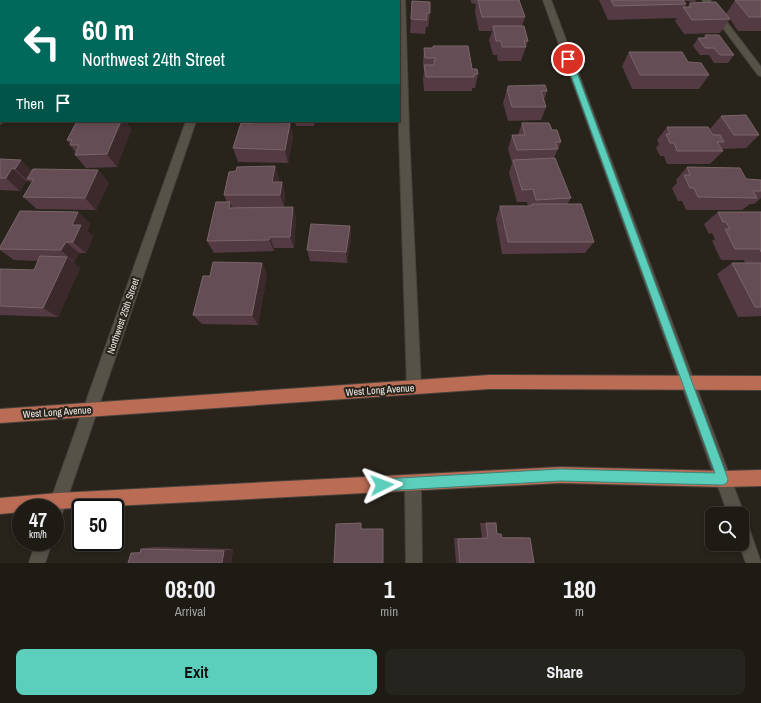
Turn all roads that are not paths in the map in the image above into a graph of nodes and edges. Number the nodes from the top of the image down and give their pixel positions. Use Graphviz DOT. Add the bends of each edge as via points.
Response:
graph roads {
  1 [pos="401,0"];
  2 [pos="547,0"];
  3 [pos="706,0"];
  4 [pos="761,73"];
  5 [pos="190,122"];
  6 [pos="761,383"];
  7 [pos="688,384"];
  8 [pos="414,387"];
  9 [pos="90,410"];
  10 [pos="0,416"];
  11 [pos="761,478"];
  12 [pos="723,479"];
  13 [pos="412,484"];
  14 [pos="59,499"];
  15 [pos="0,506"];
  16 [pos="12,506"];
  17 [pos="64,506"];
  18 [pos="733,507"];
  19 [pos="749,550"];
  20 [pos="41,551"];
  21 [pos="37,563"];
  22 [pos="414,563"];
  23 [pos="754,563"];
  1 -- 8 [label="street"];
  2 -- 7 [label="street"];
  3 -- 4 [label="street"];
  5 -- 9 [label="street, Northwest 25th Street"];
  6 -- 7 [label="main road, West Long Avenue"];
  7 -- 8 [label="main road, West Long Avenue" via="489,382"];
  7 -- 12 [label="street"];
  8 -- 9 [label="main road, West Long Avenue"];
  9 -- 10 [label="main road, West Long Avenue"];
  9 -- 14 [label="street, Northwest 25th Street"];
  11 -- 12 [label="main road"];
  12 -- 13 [label="main road" via="560,475"];
  12 -- 18 [label="street"];
  13 -- 17 [label="main road"];
  13 -- 22 [label="street"];
  15 -- 16 [label="main road"];
  19 -- 23 [label="street"];
  20 -- 21 [label="street"];
}
